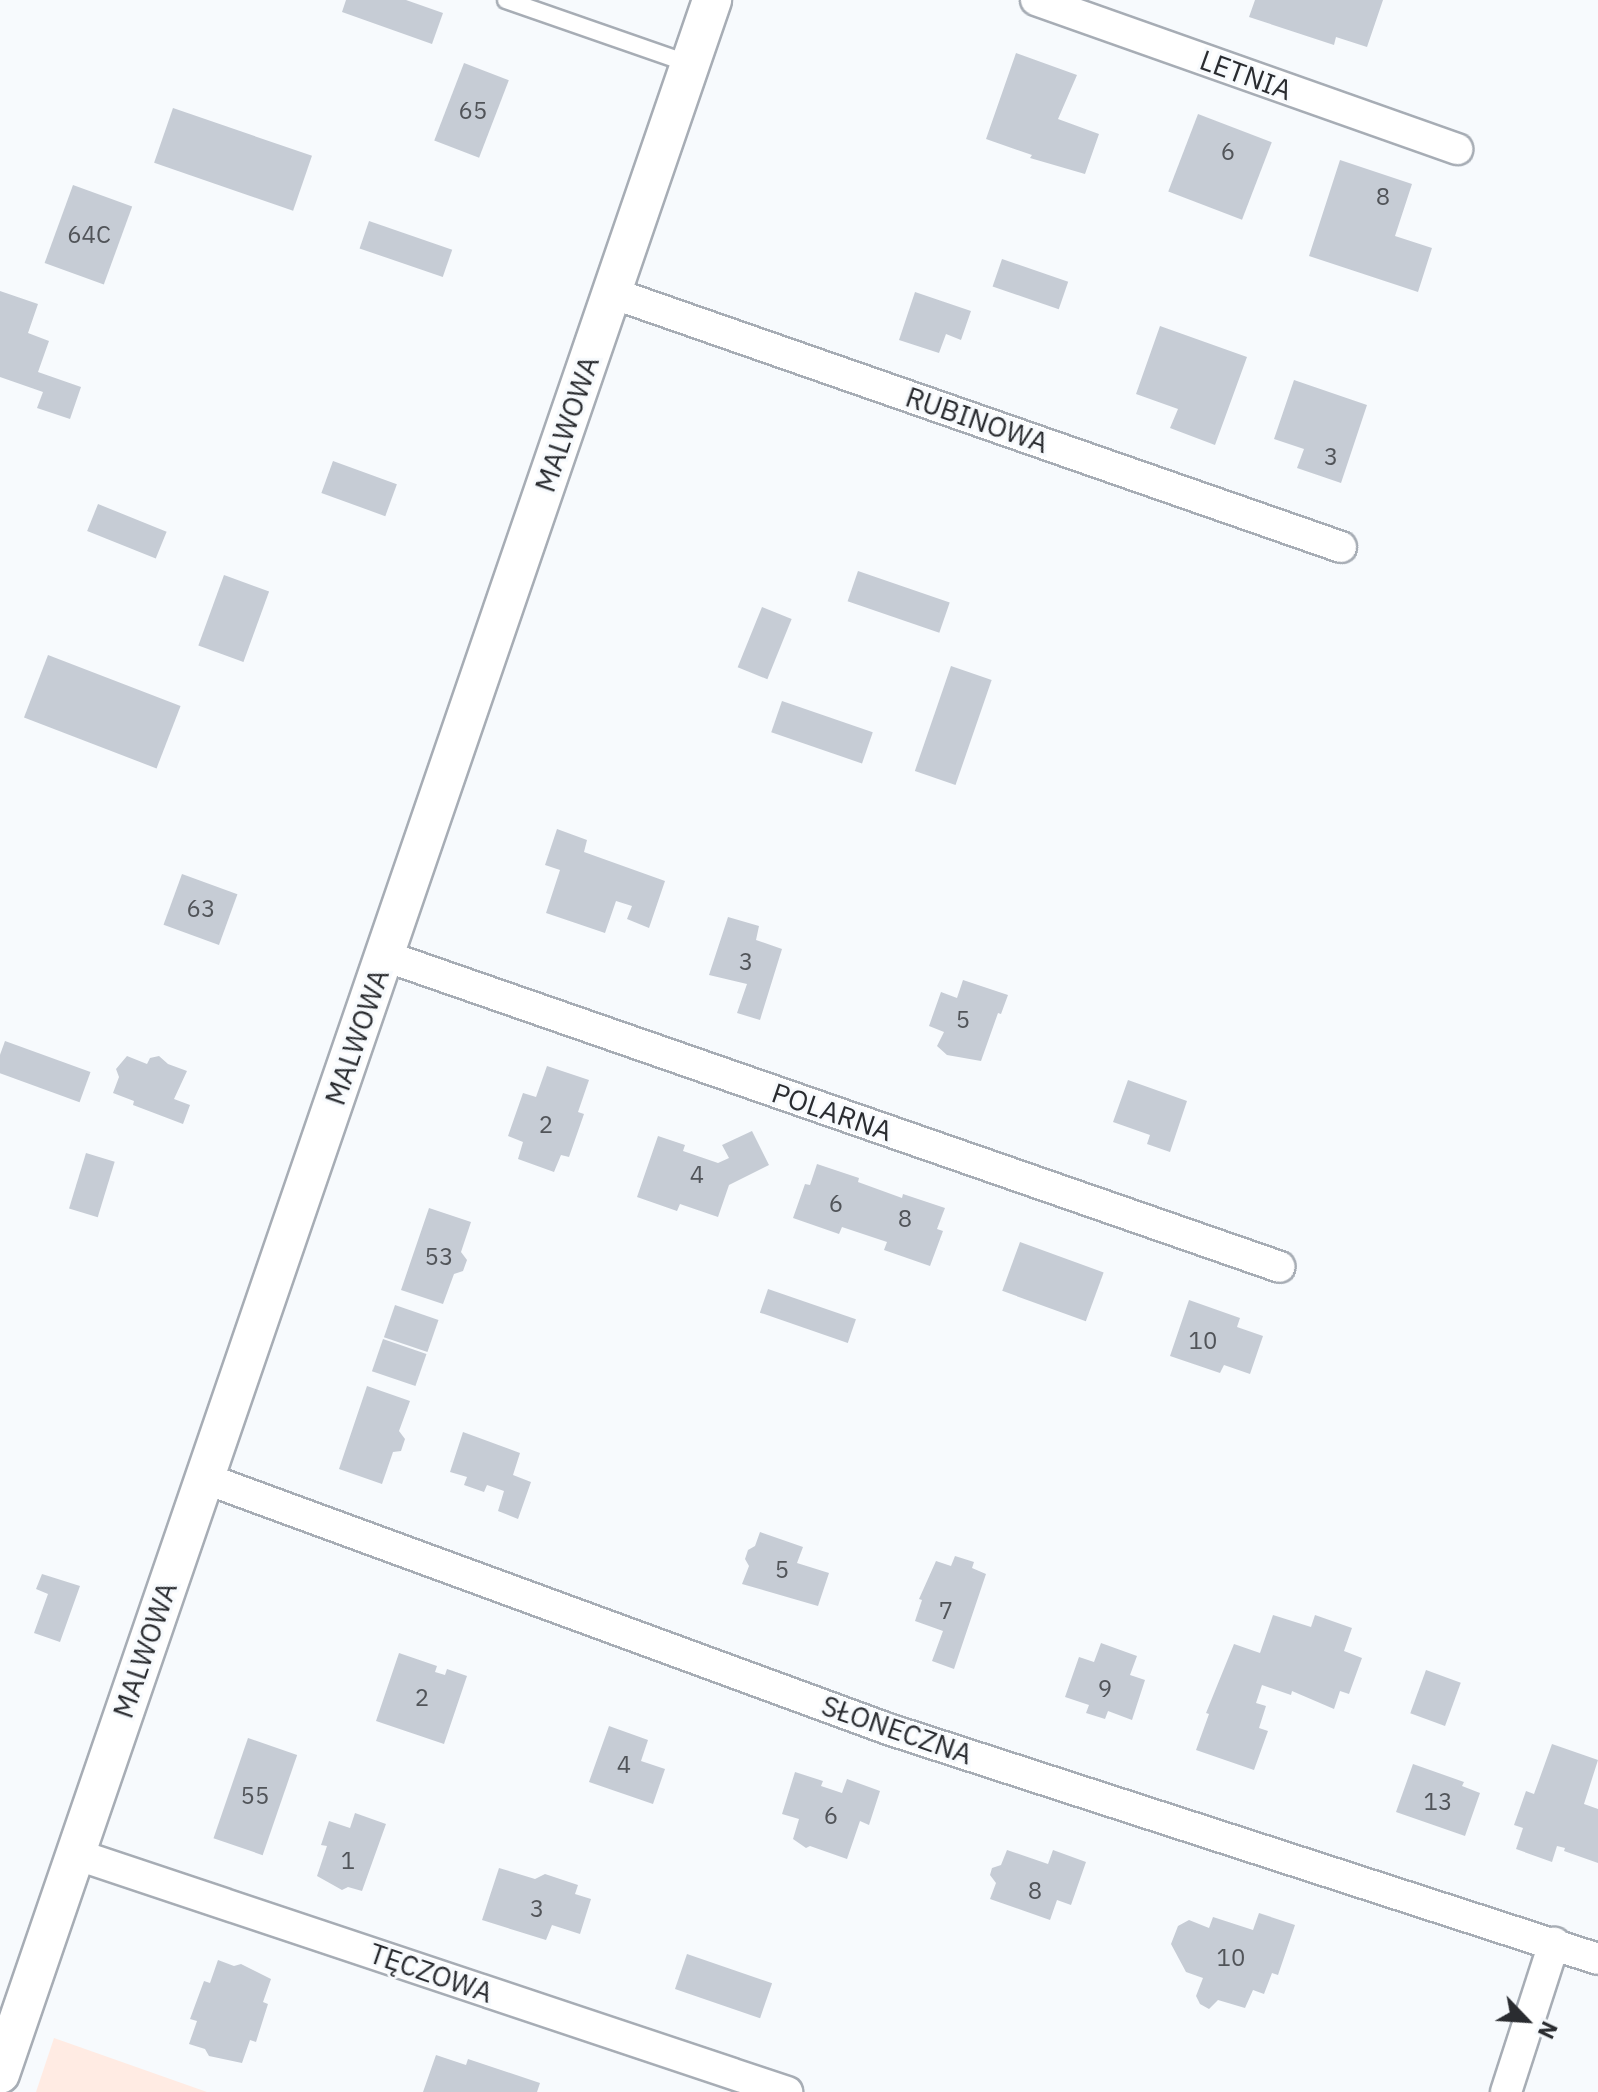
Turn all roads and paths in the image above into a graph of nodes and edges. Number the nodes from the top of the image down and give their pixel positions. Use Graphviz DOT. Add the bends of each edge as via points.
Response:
graph roads {
  1 [pos="506,0"];
  2 [pos="712,0"];
  3 [pos="1036,0"];
  4 [pos="690,64"];
  5 [pos="1457,149"];
  6 [pos="612,293"];
  7 [pos="1341,547"];
  8 [pos="385,956"];
  9 [pos="1280,1267"];
  10 [pos="204,1478"];
  11 [pos="75,1854"];
  12 [pos="1554,1943"];
  13 [pos="1598,1959"];
  14 [pos="8,2026"];
  15 [pos="0,2074"];
  16 [pos="787,2092"];
  17 [pos="1506,2092"];
  1 -- 4 [label="lane"];
  2 -- 4 [label="street, MALWOWA"];
  3 -- 5 [label="street, LETNIA"];
  4 -- 6 [label="street, MALWOWA"];
  6 -- 7 [label="street, RUBINOWA"];
  6 -- 8 [label="street, MALWOWA"];
  8 -- 9 [label="street, POLARNA"];
  8 -- 10 [label="street, MALWOWA"];
  10 -- 11 [label="street, MALWOWA"];
  10 -- 12 [label="street, SŁONECZNA" via="888,1729"];
  11 -- 14 [label="street, MALWOWA"];
  11 -- 16 [label="street, TĘCZOWA"];
  12 -- 13 [label="street, SŁONECZNA"];
  12 -- 17 [label="street"];
  14 -- 15 [label="street, MALWOWA"];
}
